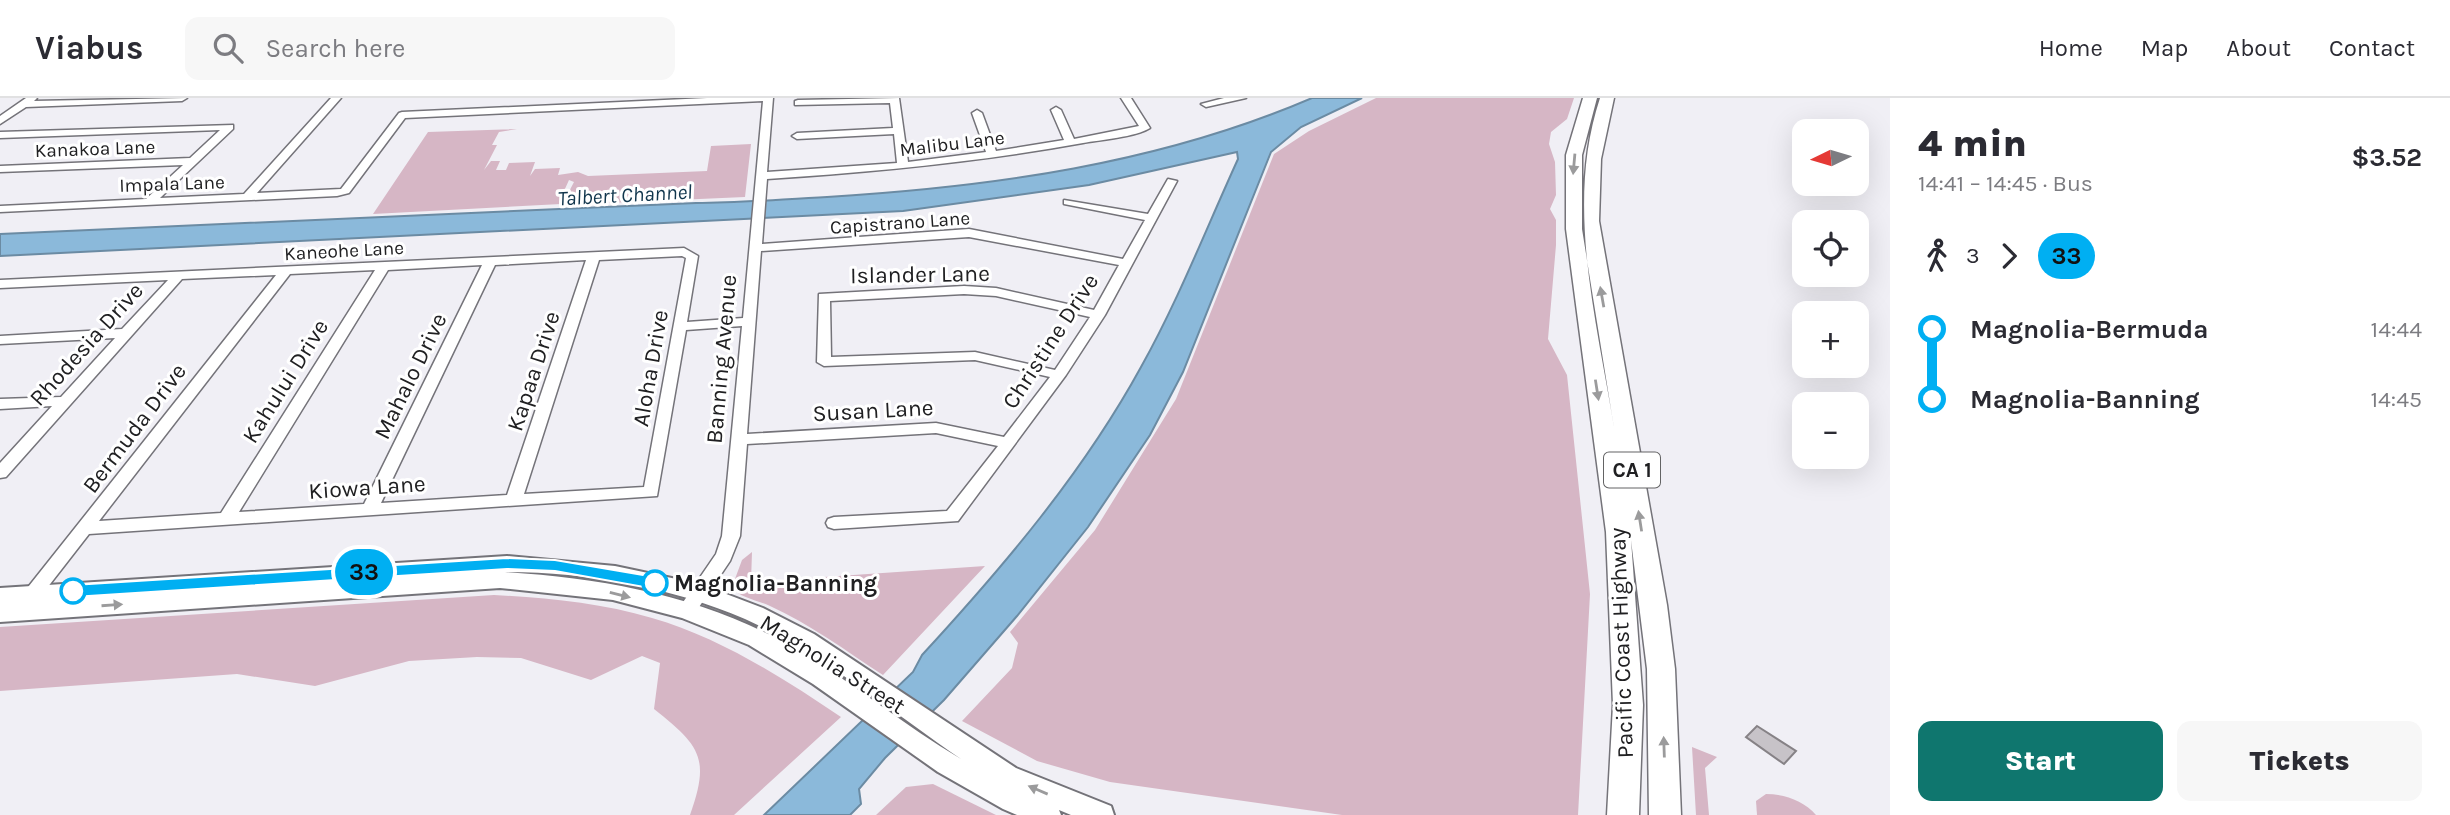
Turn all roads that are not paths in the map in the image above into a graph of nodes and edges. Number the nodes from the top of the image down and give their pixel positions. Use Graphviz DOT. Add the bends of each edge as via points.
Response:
graph roads {
  1 [pos="182,98"];
  2 [pos="336,98"];
  3 [pos="533,98"];
  4 [pos="768,98"];
  5 [pos="1126,98"];
  6 [pos="1241,98"];
  7 [pos="1590,98"];
  8 [pos="1607,98"];
  9 [pos="108,99"];
  10 [pos="751,99"];
  11 [pos="895,99"];
  12 [pos="680,100"];
  13 [pos="29,101"];
  14 [pos="607,101"];
  15 [pos="1203,101"];
  16 [pos="798,103"];
  17 [pos="1056,110"];
  18 [pos="527,111"];
  19 [pos="977,113"];
  20 [pos="1218,114"];
  21 [pos="0,121"];
  22 [pos="900,131"];
  23 [pos="0,135"];
  24 [pos="797,136"];
  25 [pos="1071,144"];
  26 [pos="993,156"];
  27 [pos="191,161"];
  28 [pos="903,167"];
  29 [pos="0,169"];
  30 [pos="762,176"];
  31 [pos="1172,181"];
  32 [pos="247,198"];
  33 [pos="149,202"];
  34 [pos="1068,202"];
  35 [pos="0,209"];
  36 [pos="1151,218"];
  37 [pos="756,248"];
  38 [pos="689,253"];
  39 [pos="594,256"];
  40 [pos="490,262"];
  41 [pos="1127,263"];
  42 [pos="383,267"];
  43 [pos="285,272"];
  44 [pos="178,276"];
  45 [pos="0,285"];
  46 [pos="1098,315"];
  47 [pos="749,322"];
  48 [pos="680,327"];
  49 [pos="127,333"];
  50 [pos="0,340"];
  51 [pos="1059,376"];
  52 [pos="65,401"];
  53 [pos="0,404"];
  54 [pos="738,440"];
  55 [pos="1009,443"];
  56 [pos="0,473"];
  57 [pos="651,492"];
  58 [pos="514,500"];
  59 [pos="370,510"];
  60 [pos="226,519"];
  61 [pos="834,523"];
  62 [pos="86,528"];
  63 [pos="0,596"];
  64 [pos="693,602"];
  65 [pos="18,606"];
  66 [pos="938,744"];
  67 [pos="1048,815"];
  68 [pos="1101,815"];
  69 [pos="1623,815"];
  70 [pos="1665,815"];
  1 -- 9 [label="street"];
  2 -- 32 [label="street"];
  3 -- 18 [label="street"];
  4 -- 10 [label="street"];
  4 -- 30 [label="street, Banning Avenue"];
  5 -- 25 [label="street, Malibu Lane" via="1145,128"];
  6 -- 15 [label="street"];
  7 -- 69 [label="highway, Pacific Coast Highway / CA 1, one-way" via="1574,155 1574,229 1618,532 1628,705"];
  70 -- 8 [label="highway, Pacific Coast Highway / CA 1, one-way" via="1661,669 1654,605 1592,233 1592,166"];
  9 -- 13 [label="street"];
  10 -- 12 [label="street"];
  11 -- 16 [label="street"];
  11 -- 22 [label="street"];
  12 -- 14 [label="street"];
  13 -- 21 [label="street"];
  14 -- 18 [label="street"];
  15 -- 20 [label="street"];
  17 -- 25 [label="street"];
  18 -- 32 [label="street, Impala Lane" via="402,116 345,191"];
  19 -- 26 [label="street"];
  22 -- 24 [label="street"];
  22 -- 28 [label="street"];
  23 -- 27 [label="street" via="229,127"];
  25 -- 26 [label="street, Malibu Lane"];
  26 -- 28 [label="street, Malibu Lane"];
  27 -- 29 [label="street, Kanakoa Lane"];
  27 -- 33 [label="street"];
  28 -- 30 [label="street, Malibu Lane"];
  30 -- 37 [label="street, Banning Avenue"];
  31 -- 36 [label="street, Christine Drive"];
  32 -- 33 [label="street, Impala Lane"];
  33 -- 35 [label="street, Impala Lane"];
  34 -- 36 [label="street"];
  36 -- 41 [label="street, Christine Drive"];
  37 -- 41 [label="street, Capistrano Lane" via="969,233"];
  37 -- 47 [label="street, Banning Avenue"];
  38 -- 39 [label="street, Kaneohe Lane"];
  38 -- 48 [label="street, Aloha Drive"];
  39 -- 40 [label="street, Kaneohe Lane"];
  39 -- 58 [label="street, Kapaa Drive"];
  40 -- 42 [label="street, Kaneohe Lane"];
  40 -- 59 [label="street, Mahalo Drive"];
  41 -- 46 [label="street, Christine Drive"];
  42 -- 43 [label="street, Kaneohe Lane"];
  42 -- 60 [label="street, Kahului Drive"];
  43 -- 44 [label="street, Kaneohe Lane"];
  43 -- 62 [label="street, Bermuda Drive"];
  44 -- 45 [label="street, Kaneohe Lane"];
  44 -- 49 [label="street, Rhodesia Drive"];
  46 -- 51 [label="street, Christine Drive"];
  46 -- 51 [label="street, Islander Lane" via="996,292 824,297 824,362 975,356"];
  47 -- 48 [label="street"];
  47 -- 54 [label="street, Banning Avenue"];
  48 -- 57 [label="street, Aloha Drive"];
  49 -- 50 [label="street"];
  49 -- 52 [label="street, Rhodesia Drive"];
  51 -- 55 [label="street, Christine Drive"];
  52 -- 53 [label="street"];
  52 -- 56 [label="street, Rhodesia Drive"];
  54 -- 55 [label="street, Susan Lane" via="936,428"];
  54 -- 64 [label="street, Banning Avenue" via="731,536 724,556"];
  55 -- 61 [label="street, Christine Drive" via="952,517"];
  57 -- 58 [label="street, Kiowa Lane"];
  58 -- 59 [label="street, Kiowa Lane"];
  59 -- 60 [label="street, Kiowa Lane"];
  60 -- 62 [label="street, Kiowa Lane"];
  62 -- 65 [label="street, Bermuda Drive"];
  63 -- 65 [label="main road, Magnolia Street"];
  64 -- 65 [label="main road, Magnolia Street" via="553,582 500,580"];
  64 -- 66 [label="main road, Magnolia Street" via="861,693"];
  66 -- 67 [label="main road, Magnolia Street" via="996,793"];
  68 -- 66 [label="main road, Magnolia Street, one-way"];
}
